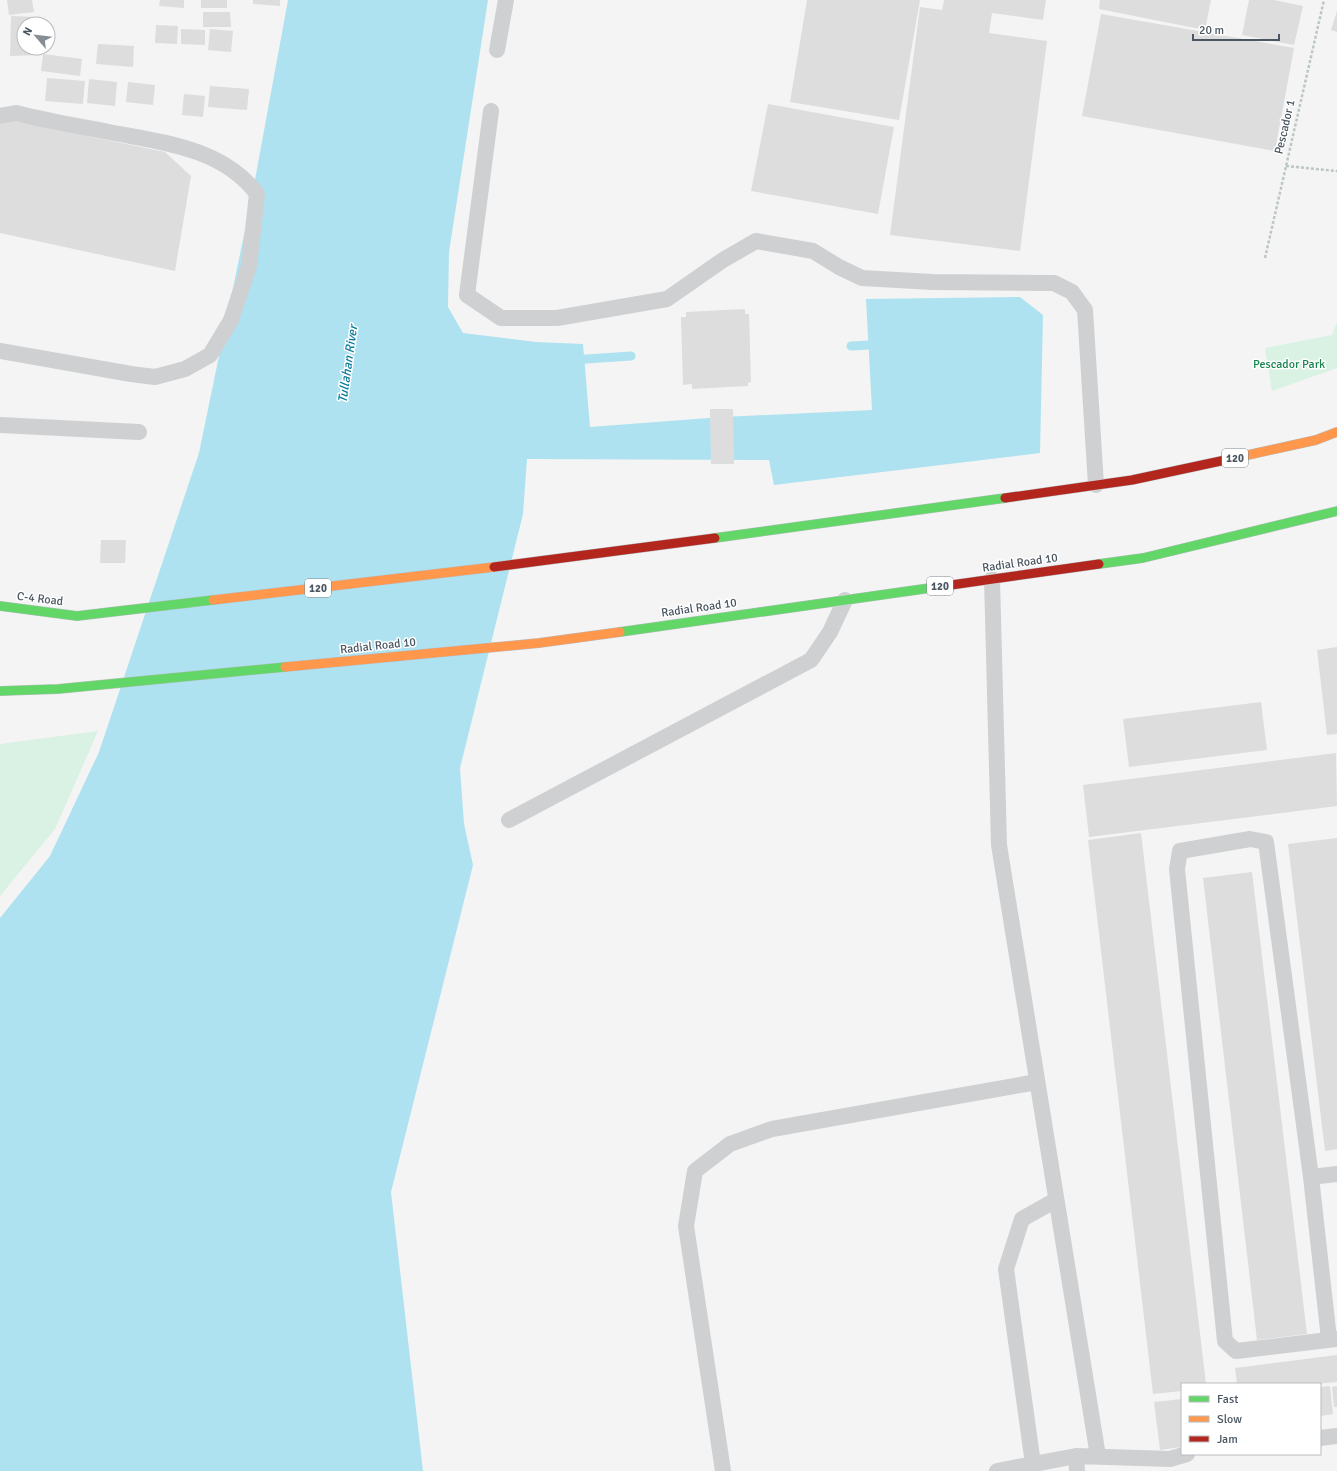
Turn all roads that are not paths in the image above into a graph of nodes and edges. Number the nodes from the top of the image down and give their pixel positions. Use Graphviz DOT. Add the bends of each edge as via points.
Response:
graph roads {
  1 [pos="506,0"];
  2 [pos="497,50"];
  3 [pos="491,111"];
  4 [pos="0,116"];
  5 [pos="0,351"];
  6 [pos="0,425"];
  7 [pos="139,432"];
  8 [pos="1337,432"];
  9 [pos="1096,485"];
  10 [pos="1337,511"];
  11 [pos="992,579"];
  12 [pos="845,600"];
  13 [pos="0,606"];
  14 [pos="0,691"];
  15 [pos="509,820"];
  16 [pos="1037,1082"];
  17 [pos="1337,1174"];
  18 [pos="1311,1178"];
  19 [pos="1056,1200"];
  20 [pos="1333,1339"];
  21 [pos="1337,1436"];
  22 [pos="1321,1438"];
  23 [pos="1184,1455"];
  24 [pos="1098,1456"];
  25 [pos="1077,1463"];
  26 [pos="1033,1464"];
  27 [pos="1126,1464"];
  28 [pos="722,1471"];
  29 [pos="997,1471"];
  1 -- 2 [label="lane"];
  3 -- 9 [label="lane" via="467,295 501,318 557,318 667,298 756,241 813,251 862,278 932,282 1054,283 1072,292 1085,310"];
  4 -- 5 [label="lane" via="16,113 175,144 206,155 229,169 247,180 257,194 249,266 231,320 210,355 185,369 155,377"];
  6 -- 7 [label="lane"];
  8 -- 9 [label="highway, 120" via="1316,440 1132,480"];
  9 -- 13 [label="highway, C-4 Road / 120" via="559,560 77,616"];
  10 -- 11 [label="highway, Radial Road 10 / 120" via="1143,558"];
  11 -- 12 [label="highway, Radial Road 10 / 120"];
  11 -- 16 [label="lane" via="999,845"];
  12 -- 14 [label="highway, Radial Road 10 / 120" via="539,643 58,689"];
  12 -- 15 [label="lane" via="830,632 811,660"];
  16 -- 19 [label="lane"];
  16 -- 28 [label="lane" via="772,1129 730,1144 695,1170 686,1226"];
  17 -- 18 [label="lane"];
  18 -- 20 [label="lane"];
  18 -- 20 [label="lane" via="1266,842 1250,839 1180,851 1177,869 1225,1341 1236,1351"];
  19 -- 24 [label="lane"];
  19 -- 26 [label="lane" via="1022,1219 1006,1269"];
  21 -- 22 [label="lane"];
  23 -- 27 [label="lane"];
  24 -- 25 [label="lane"];
  24 -- 27 [label="lane"];
  25 -- 26 [label="lane"];
  26 -- 29 [label="lane"];
}
